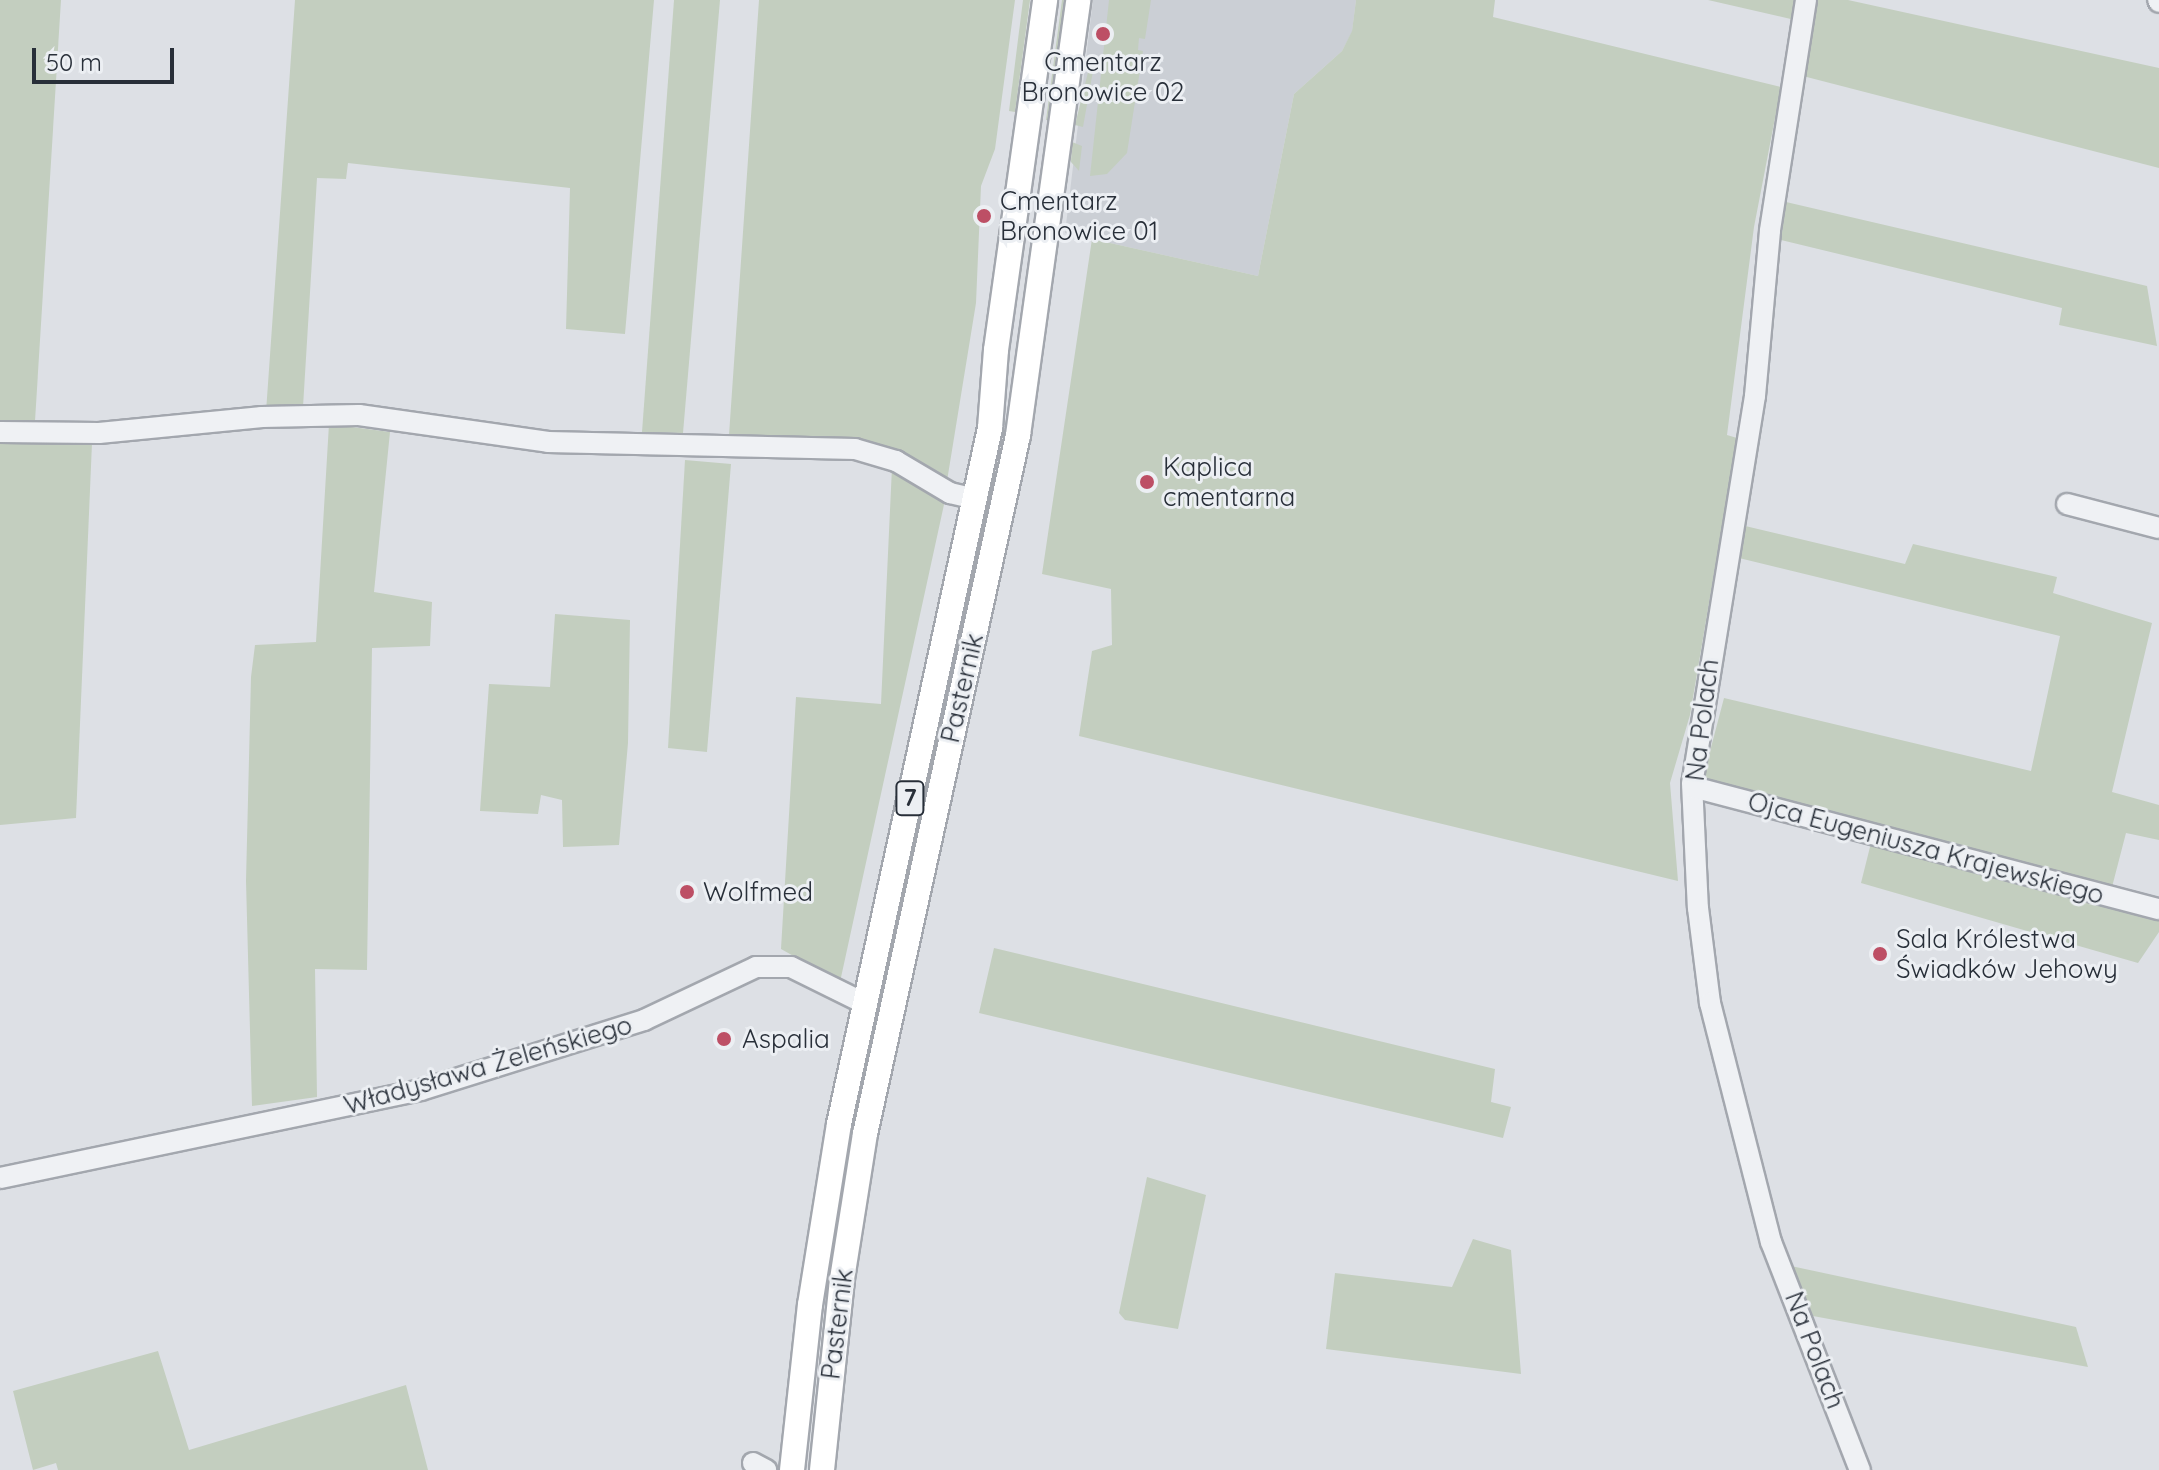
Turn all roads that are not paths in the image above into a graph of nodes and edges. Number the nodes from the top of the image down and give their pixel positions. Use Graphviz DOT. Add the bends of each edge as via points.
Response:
graph roads {
  1 [pos="1045,0"];
  2 [pos="1078,0"];
  3 [pos="1806,0"];
  4 [pos="0,432"];
  5 [pos="972,498"];
  6 [pos="2067,504"];
  7 [pos="2159,528"];
  8 [pos="1693,787"];
  9 [pos="2159,909"];
  10 [pos="866,1004"];
  11 [pos="0,1178"];
  12 [pos="792,1470"];
  13 [pos="822,1470"];
  14 [pos="1860,1470"];
  1 -- 5 [label="main road, Pasternik / 7" via="990,428"];
  2 -- 13 [label="main road, Pasternik / 7" via="1018,435 865,1134 842,1279"];
  3 -- 8 [label="street, Na Polach" via="1770,231 1755,396 1716,613"];
  4 -- 5 [label="street" via="99,433 262,417 359,415 562,443 855,449 896,461 950,493"];
  5 -- 10 [label="main road, Pasternik / 7"];
  6 -- 7 [label="street"];
  8 -- 9 [label="street, Ojca Eugeniusza Krajewskiego"];
  8 -- 14 [label="street, Na Polach" via="1698,908 1710,1003 1771,1242"];
  10 -- 11 [label="street, Władysława Żeleńskiego" via="791,967 756,967 644,1020 421,1090"];
  10 -- 12 [label="main road, Pasternik / 7" via="814,1275"];
}
